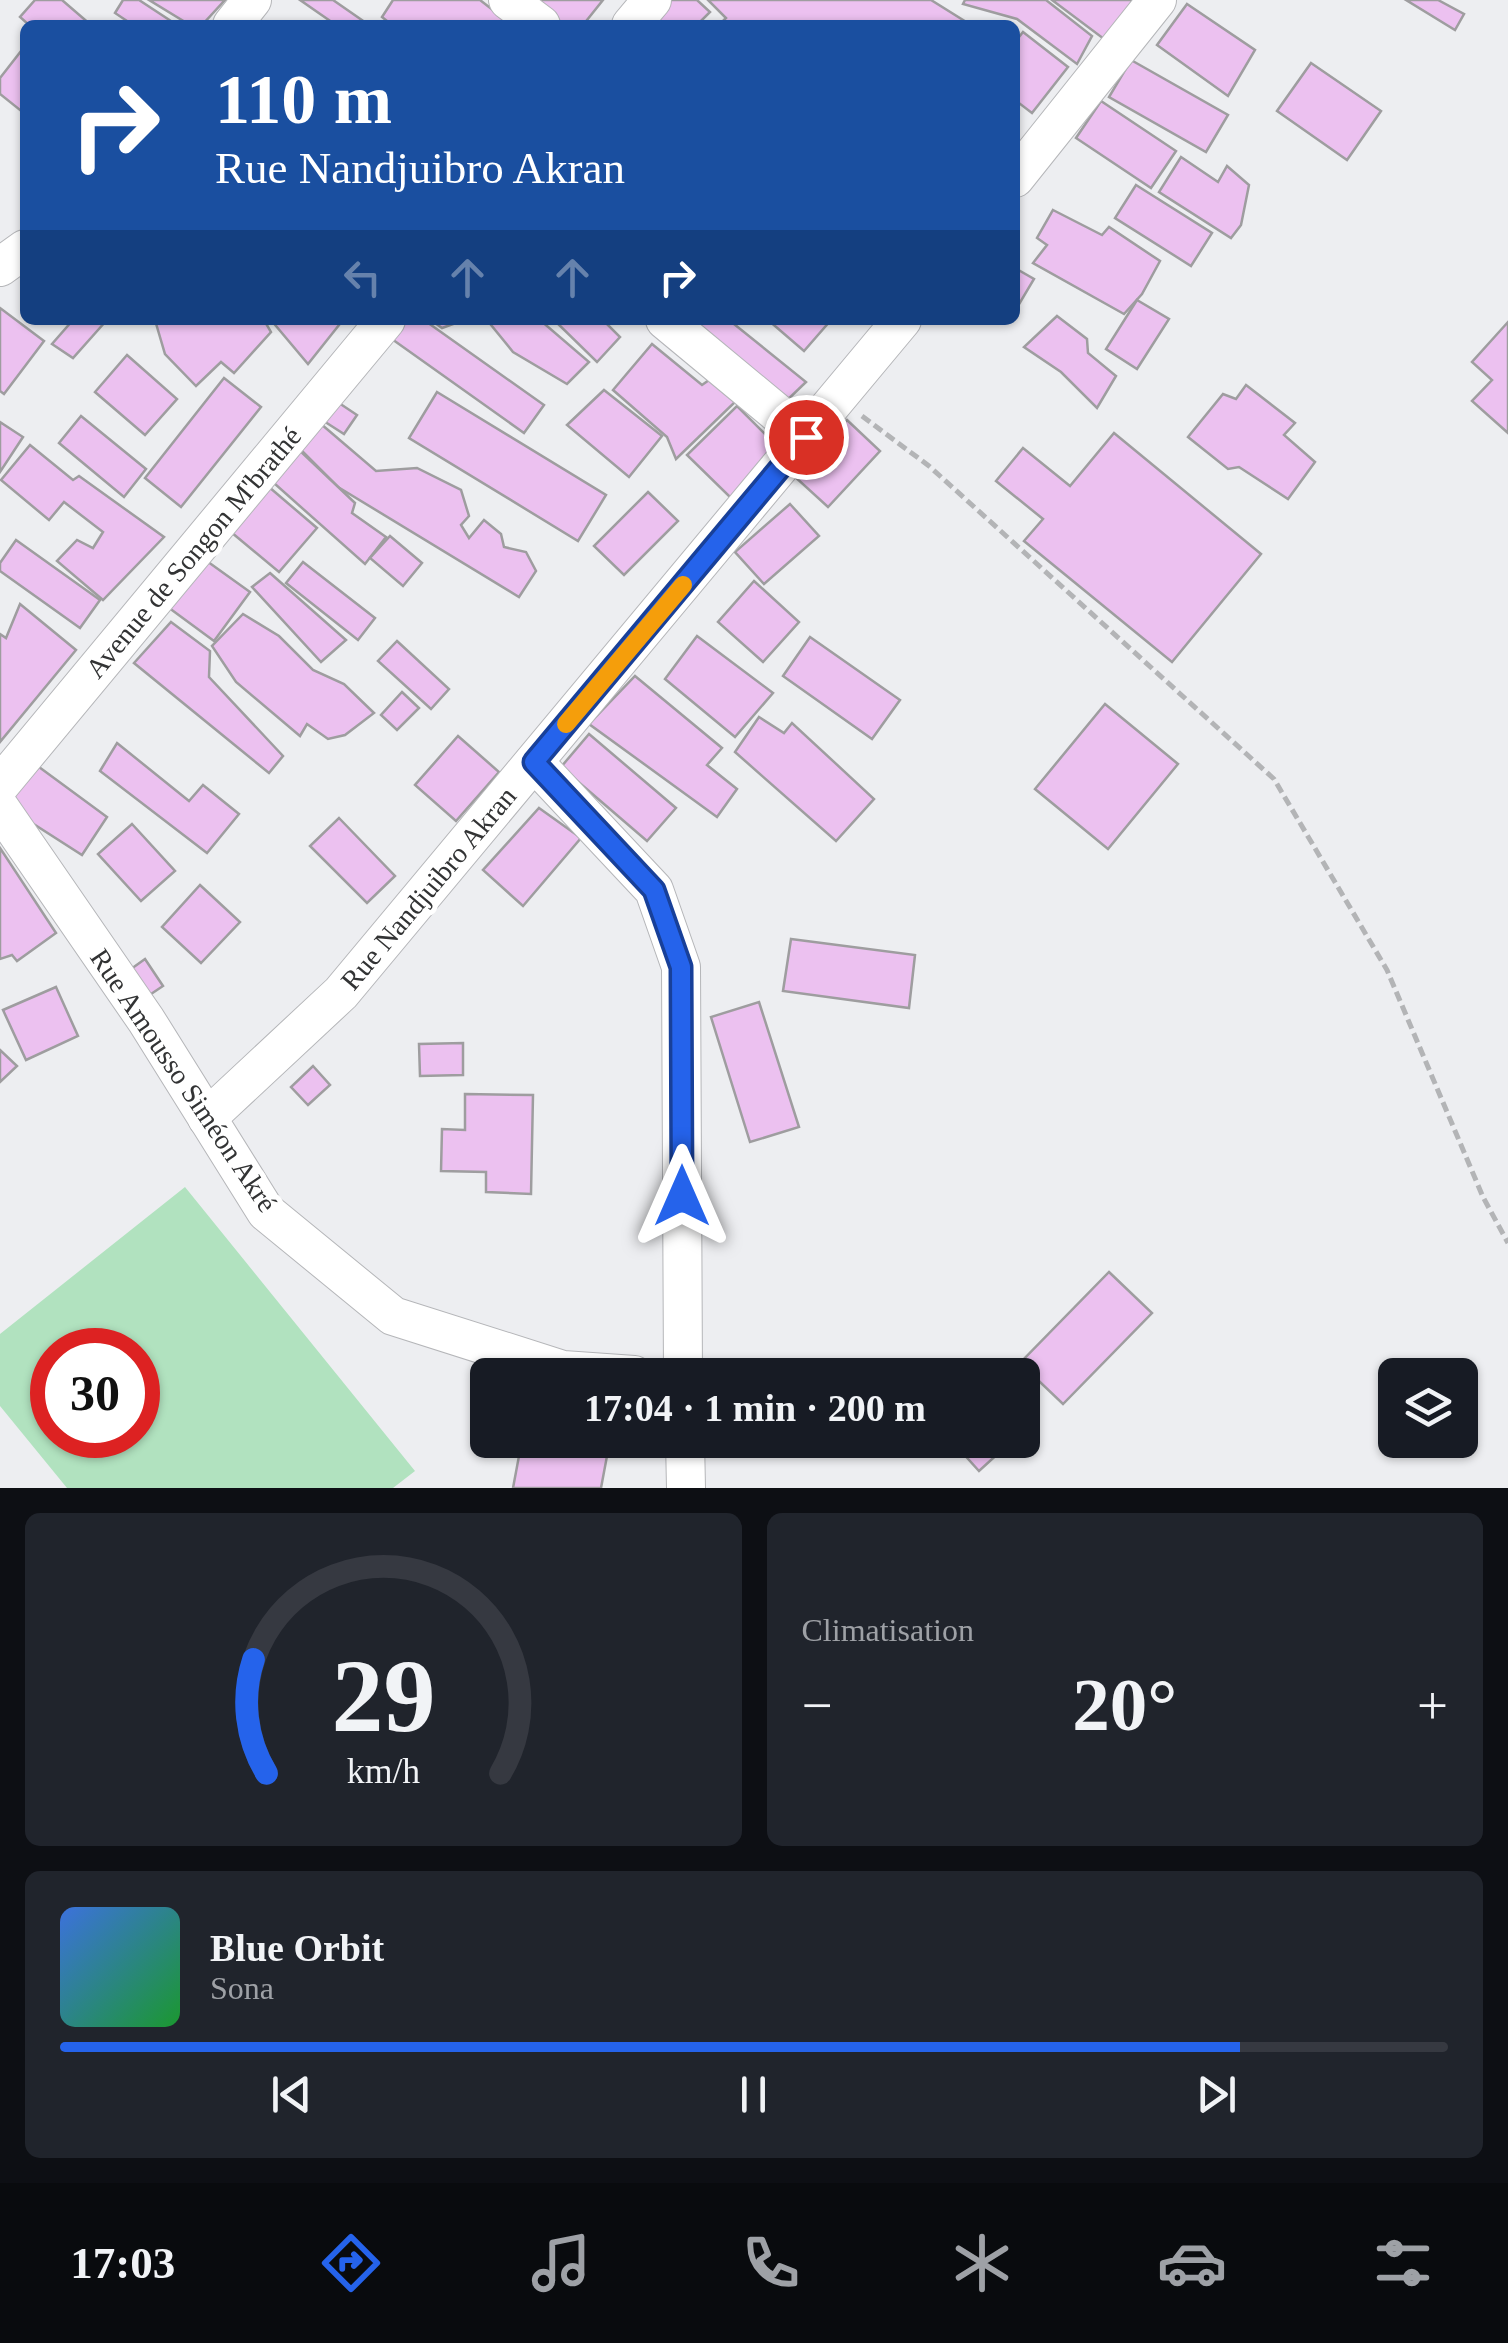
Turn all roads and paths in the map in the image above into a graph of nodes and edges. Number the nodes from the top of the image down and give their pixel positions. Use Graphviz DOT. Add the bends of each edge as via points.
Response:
graph roads {
  1 [pos="252,0"];
  2 [pos="508,0"];
  3 [pos="652,0"];
  4 [pos="1157,0"];
  5 [pos="236,20"];
  6 [pos="534,20"];
  7 [pos="635,20"];
  8 [pos="1020,172"];
  9 [pos="382,325"];
  10 [pos="672,325"];
  11 [pos="898,325"];
  12 [pos="840,397"];
  13 [pos="806,437"];
  14 [pos="534,762"];
  15 [pos="0,785"];
  16 [pos="0,808"];
  17 [pos="207,1118"];
  18 [pos="1508,1243"];
  19 [pos="525,1358"];
  20 [pos="683,1358"];
  21 [pos="685,1458"];
  22 [pos="686,1488"];
  1 -- 5 [label="street"];
  2 -- 6 [label="street"];
  3 -- 7 [label="street"];
  4 -- 8 [label="street"];
  9 -- 15 [label="street, Avenue de Songon M'brathé"];
  10 -- 13 [label="street"];
  11 -- 12 [label="street, Rue Nandjuibro Akran"];
  12 -- 13 [label="street, Rue Nandjuibro Akran"];
  12 -- 18 [label="path" via="929,466 1274,780 1388,970"];
  13 -- 14 [label="street, Rue Nandjuibro Akran"];
  14 -- 17 [label="street, Rue Nandjuibro Akran" via="340,993"];
  14 -- 20 [label="street" via="654,890 681,967"];
  16 -- 17 [label="street, Rue Amousso Siméon Akré"];
  17 -- 19 [label="street, Rue Amousso Siméon Akré" via="266,1212 394,1316"];
  21 -- 22 [label="street"];
}
